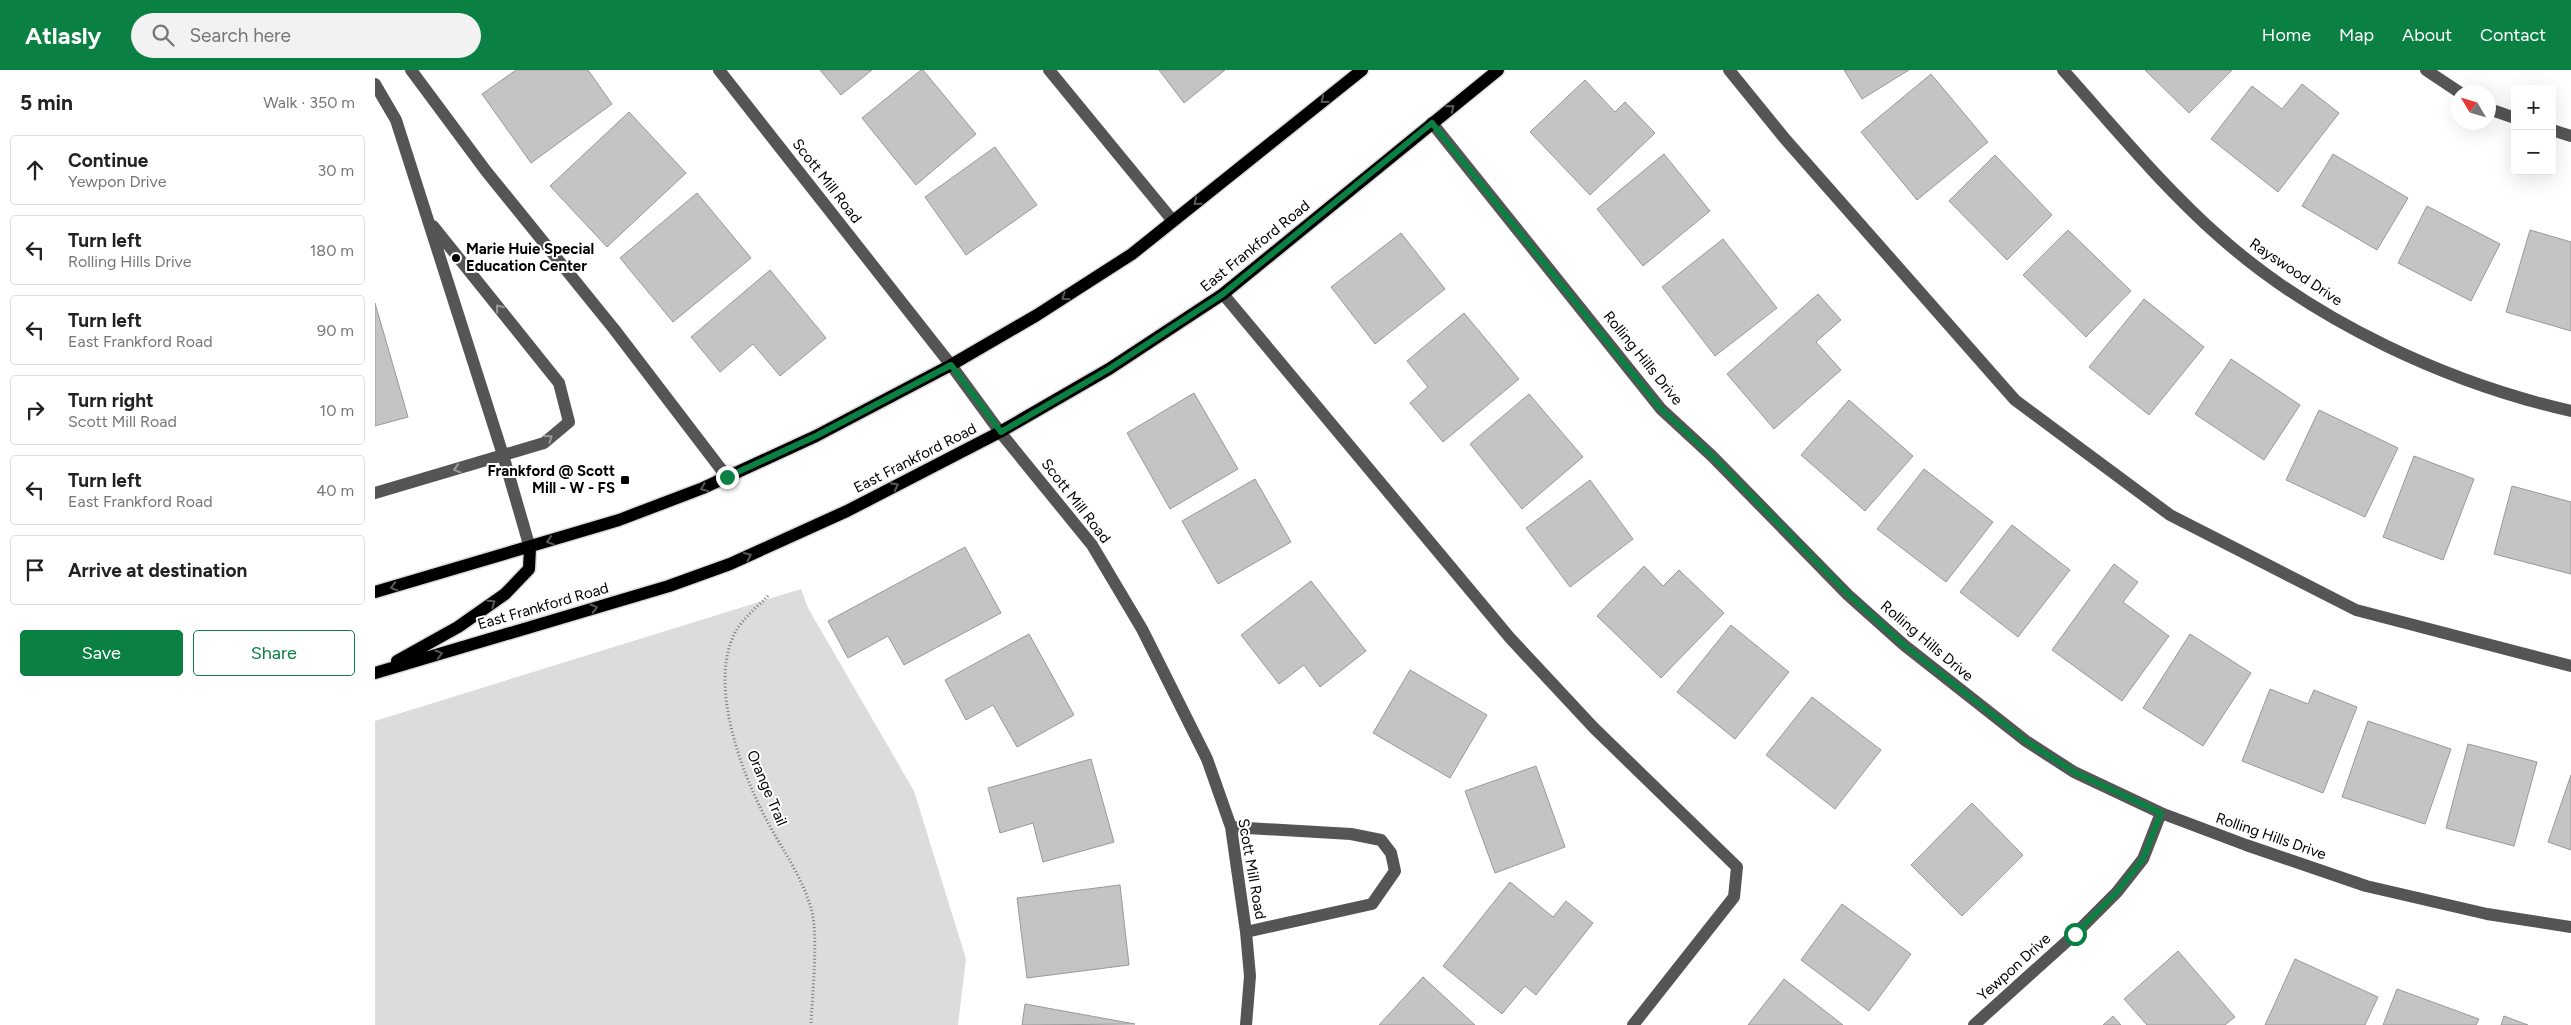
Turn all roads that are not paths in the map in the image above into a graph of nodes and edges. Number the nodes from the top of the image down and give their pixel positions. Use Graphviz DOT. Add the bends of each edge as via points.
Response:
graph roads {
  1 [pos="411,70"];
  2 [pos="719,70"];
  3 [pos="1049,70"];
  4 [pos="1362,70"];
  5 [pos="1498,70"];
  6 [pos="1729,70"];
  7 [pos="2063,70"];
  8 [pos="2427,70"];
  9 [pos="375,84"];
  10 [pos="2451,86"];
  11 [pos="2496,111"];
  12 [pos="2511,117"];
  13 [pos="1432,123"];
  14 [pos="2556,131"];
  15 [pos="2571,136"];
  16 [pos="428,220"];
  17 [pos="1173,221"];
  18 [pos="1223,294"];
  19 [pos="951,365"];
  20 [pos="2571,411"];
  21 [pos="1001,432"];
  22 [pos="503,455"];
  23 [pos="727,477"];
  24 [pos="375,493"];
  25 [pos="530,548"];
  26 [pos="375,592"];
  27 [pos="2571,666"];
  28 [pos="375,673"];
  29 [pos="2161,813"];
  30 [pos="1231,827"];
  31 [pos="2571,927"];
  32 [pos="1246,932"];
  33 [pos="1246,1025"];
  34 [pos="1633,1025"];
  35 [pos="1974,1025"];
  1 -- 23 [label="street" via="485,172 615,329"];
  2 -- 19 [label="street, Scott Mill Road"];
  3 -- 17 [label="street"];
  4 -- 17 [label="main road, one-way"];
  13 -- 5 [label="main road, East Frankford Road, one-way"];
  6 -- 27 [label="street" via="2015,400 2170,515 2356,610"];
  7 -- 20 [label="street, Rayswood Drive" via="2175,196 2259,270 2379,342 2491,390"];
  8 -- 10 [label="street"];
  9 -- 16 [label="street" via="396,120"];
  11 -- 12 [label="street"];
  13 -- 18 [label="main road, East Frankford Road"];
  13 -- 29 [label="street, Rolling Hills Drive" via="1661,409 1849,595 1904,645 2026,741 2074,772"];
  14 -- 15 [label="street"];
  16 -- 22 [label="street"];
  22 -- 16 [label="street, one-way" via="544,443 569,422 559,383"];
  17 -- 19 [label="main road, one-way" via="1124,259"];
  18 -- 21 [label="main road, East Frankford Road" via="1109,369"];
  18 -- 34 [label="street" via="1509,638 1594,728 1737,867 1734,898"];
  19 -- 21 [label="street, Scott Mill Road"];
  19 -- 23 [label="main road" via="816,436"];
  28 -- 21 [label="main road, East Frankford Road, one-way" via="669,586 730,564 847,511"];
  21 -- 30 [label="street, Scott Mill Road" via="1092,545 1142,629 1207,759"];
  22 -- 24 [label="street, one-way"];
  22 -- 25 [label="street"];
  23 -- 25 [label="main road, one-way" via="619,520"];
  25 -- 26 [label="main road, one-way"];
  28 -- 25 [label="main road, one-way" via="458,627 505,594 529,569"];
  29 -- 31 [label="street, Rolling Hills Drive" via="2366,886 2487,914"];
  29 -- 35 [label="street, Yewpon Drive" via="2143,859 2117,892"];
  30 -- 32 [label="street, Scott Mill Road"];
  30 -- 32 [label="street" via="1351,834 1381,840 1391,853 1395,871 1372,904"];
  32 -- 33 [label="street, Scott Mill Road" via="1250,976"];
}
